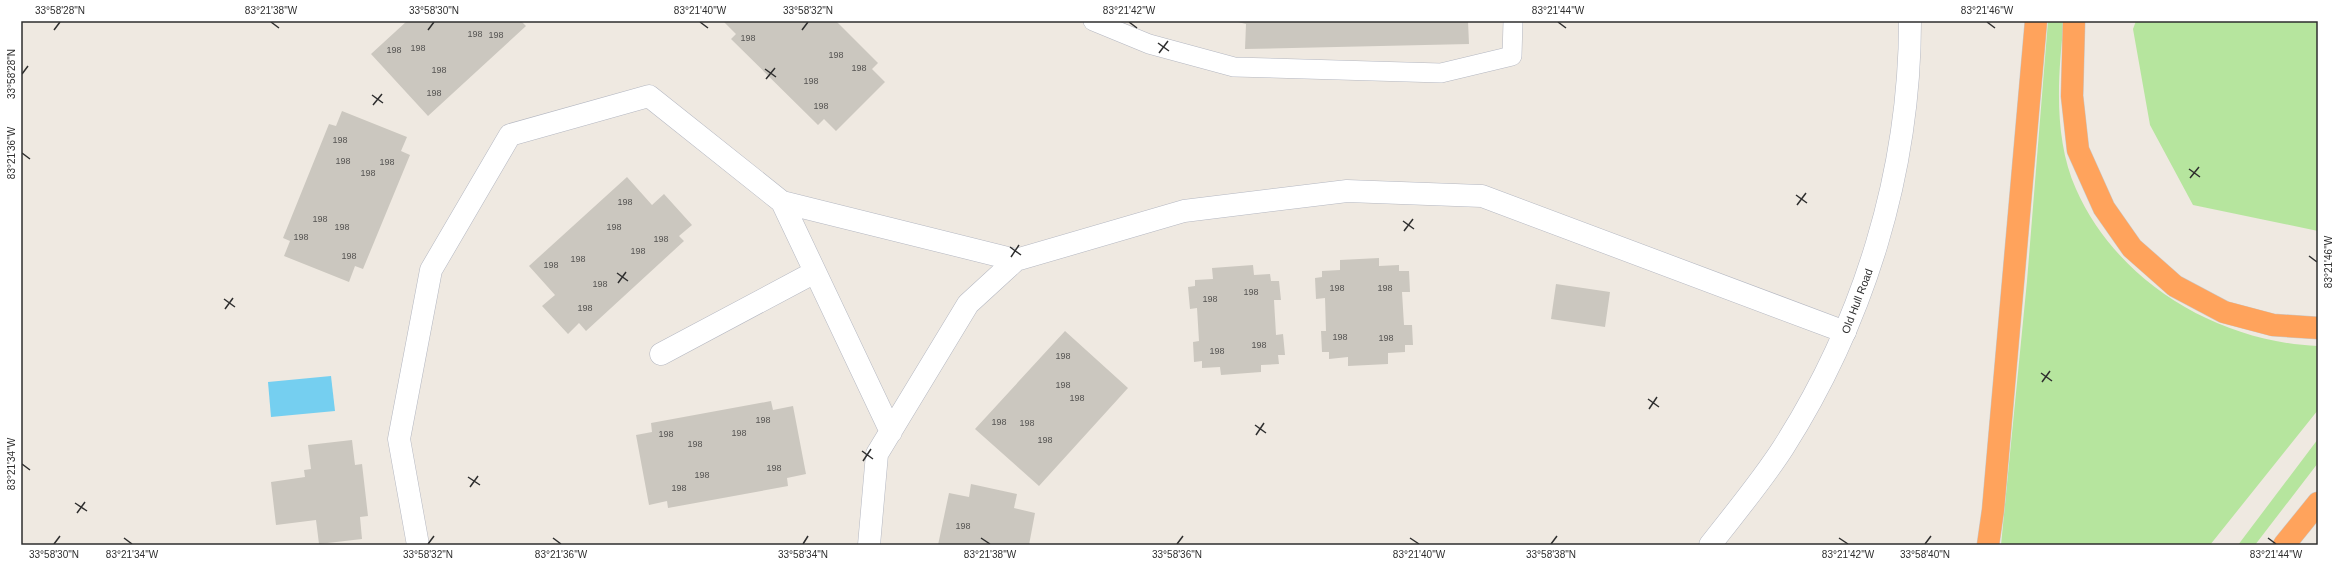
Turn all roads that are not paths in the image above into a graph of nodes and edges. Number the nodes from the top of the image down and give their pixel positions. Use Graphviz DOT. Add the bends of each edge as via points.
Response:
graph roads {
  1 [pos="1093,21"];
  2 [pos="1513,21"];
  3 [pos="1910,21"];
  4 [pos="2036,21"];
  5 [pos="2074,21"];
  6 [pos="782,202"];
  7 [pos="1016,260"];
  8 [pos="815,272"];
  9 [pos="2318,328"];
  10 [pos="1845,332"];
  11 [pos="661,354"];
  12 [pos="891,432"];
  13 [pos="2318,503"];
  14 [pos="418,545"];
  15 [pos="869,545"];
  16 [pos="1710,545"];
  17 [pos="1988,545"];
  18 [pos="2284,545"];
  1 -- 2 [label="lane" via="1149,44 1234,67 1441,73 1512,56"];
  3 -- 10 [label="street, Old Hull Road" via="1904,112 1890,195 1874,253"];
  4 -- 17 [label="highway"];
  5 -- 9 [label="highway" via="2072,96 2078,150 2104,208 2132,248 2175,286 2224,312 2273,325"];
  6 -- 7 [label="street"];
  6 -- 8 [label="street"];
  6 -- 14 [label="street" via="649,96 510,135 431,270 399,439"];
  7 -- 10 [label="street" via="1184,211 1347,191 1482,196"];
  7 -- 12 [label="street" via="968,304"];
  8 -- 11 [label="street"];
  8 -- 12 [label="street"];
  10 -- 16 [label="street, Old Hull Road" via="1826,373 1783,449 1760,483"];
  12 -- 15 [label="street" via="877,454"];
  13 -- 18 [label="highway"];
}
